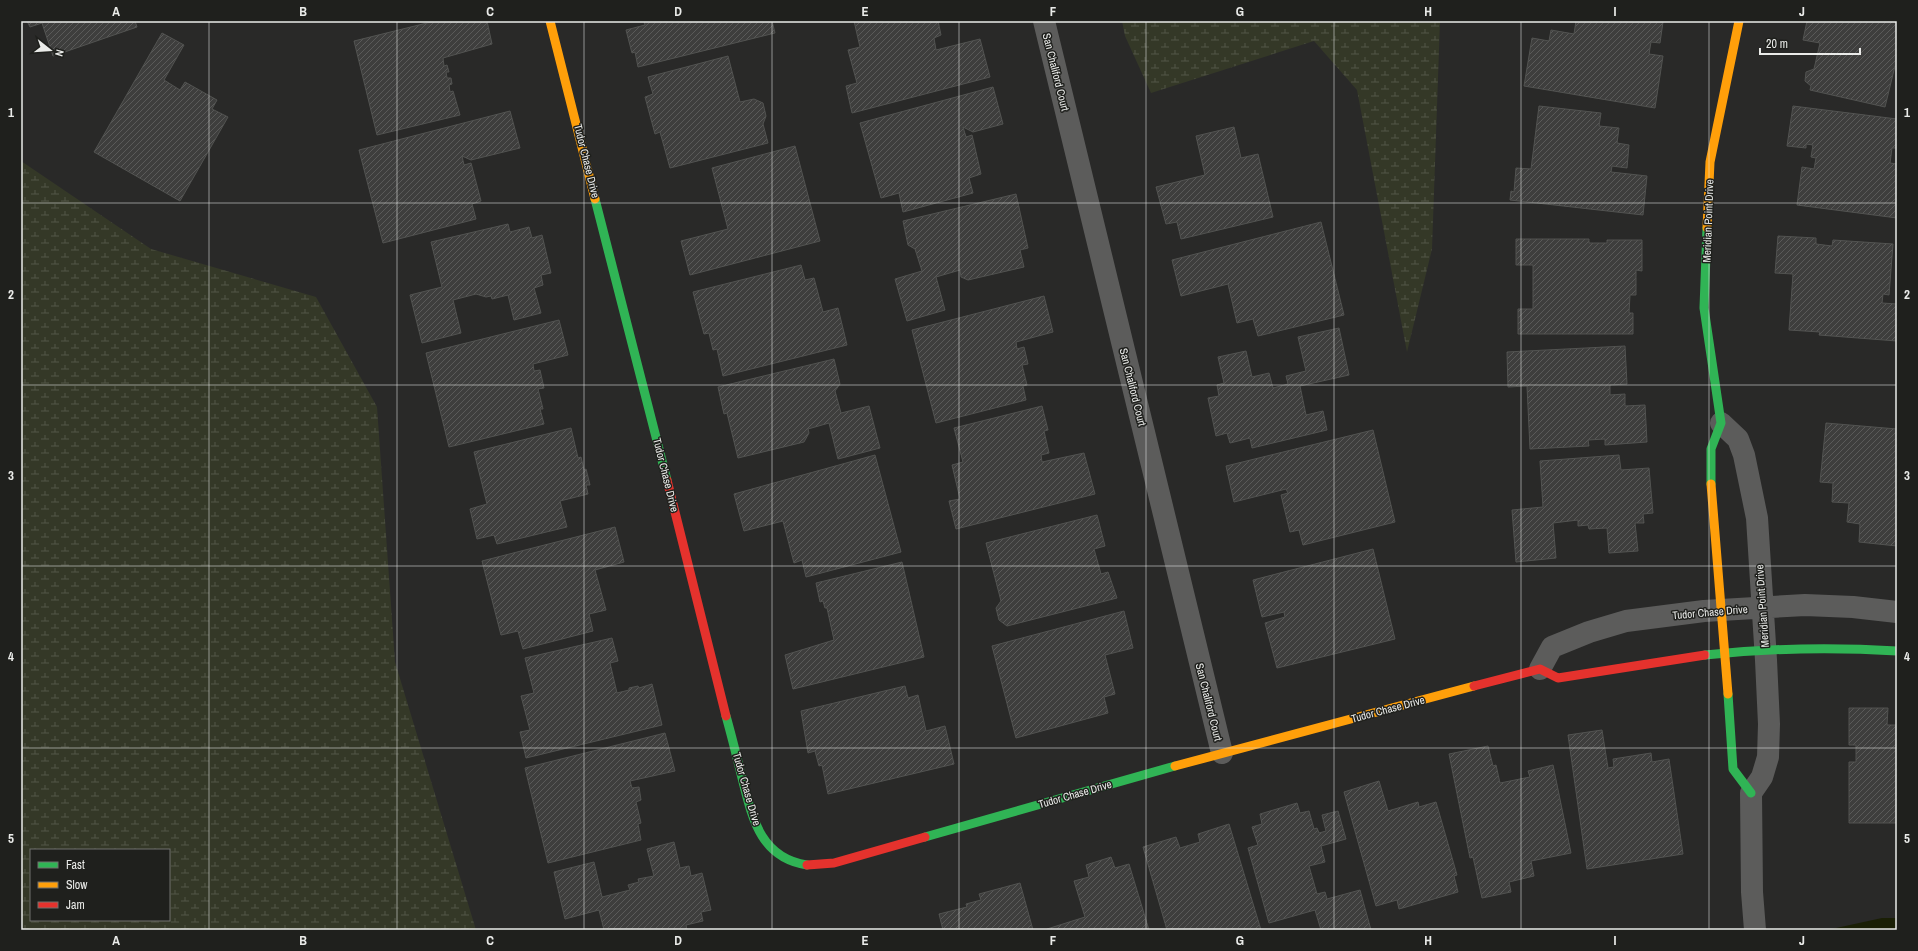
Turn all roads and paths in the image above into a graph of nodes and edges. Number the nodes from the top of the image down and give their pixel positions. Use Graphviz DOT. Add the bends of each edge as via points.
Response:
graph roads {
  1 [pos="550,21"];
  2 [pos="1044,21"];
  3 [pos="1739,21"];
  4 [pos="1721,424"];
  5 [pos="1762,608"];
  6 [pos="1722,610"];
  7 [pos="1897,612"];
  8 [pos="1765,648"];
  9 [pos="1897,651"];
  10 [pos="1724,653"];
  11 [pos="1540,669"];
  12 [pos="1222,753"];
  13 [pos="1751,793"];
  14 [pos="1755,930"];
  1 -- 12 [label="street, Tudor Chase Drive" via="754,821 764,841 786,861 815,866"];
  2 -- 12 [label="street, San Chaliford Court"];
  3 -- 4 [label="street, Meridian Point Drive" via="1710,170 1704,308"];
  4 -- 5 [label="street, Meridian Point Drive" via="1738,439 1744,455 1757,518"];
  4 -- 6 [label="street" via="1711,449 1711,480"];
  5 -- 6 [label="street, Tudor Chase Drive"];
  5 -- 7 [label="street, Tudor Chase Drive" via="1805,605"];
  5 -- 8 [label="street, Meridian Point Drive"];
  6 -- 10 [label="street"];
  6 -- 11 [label="street, Tudor Chase Drive" via="1626,621 1589,632 1552,647"];
  8 -- 9 [label="street"];
  8 -- 10 [label="street"];
  8 -- 13 [label="street, Meridian Point Drive" via="1768,757 1762,778"];
  10 -- 11 [label="street" via="1558,678"];
  10 -- 13 [label="street" via="1733,769"];
  11 -- 12 [label="street, Tudor Chase Drive"];
  13 -- 14 [label="street"];
}
